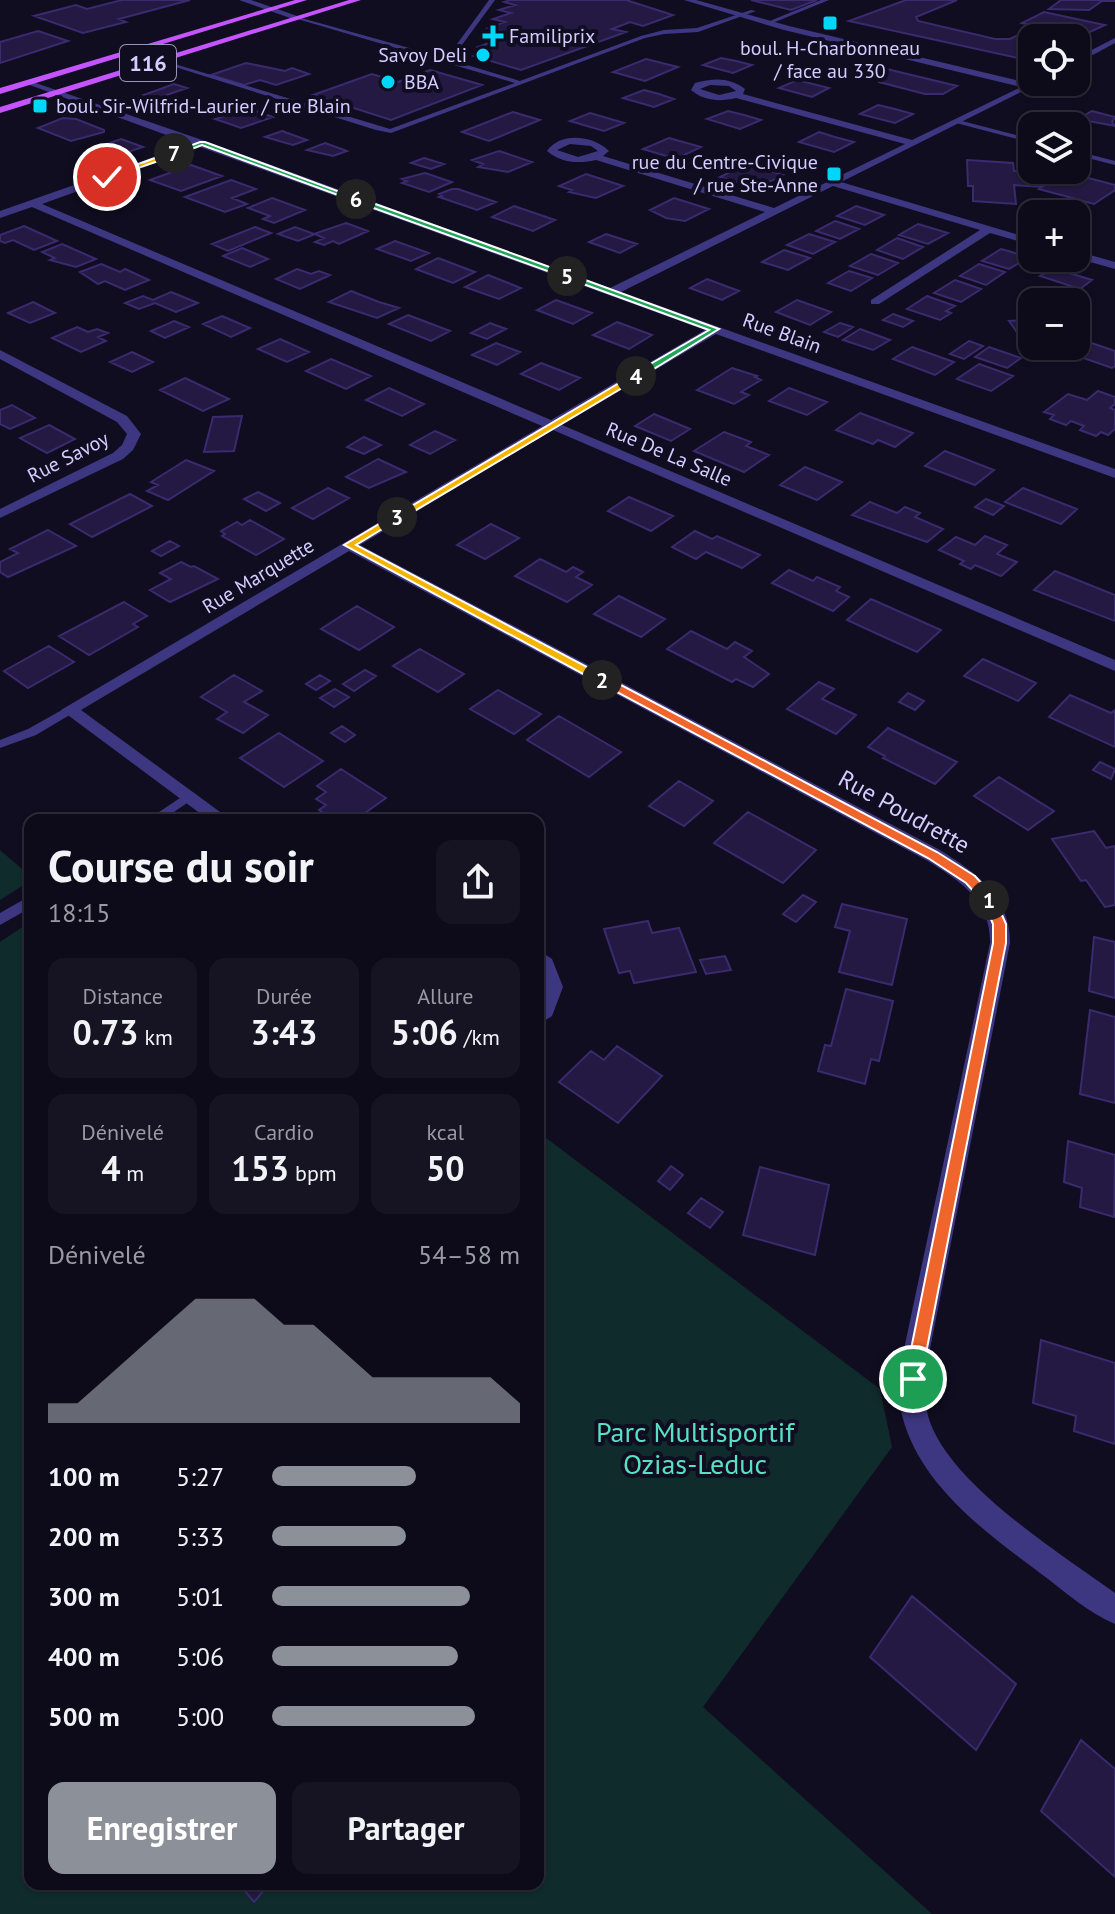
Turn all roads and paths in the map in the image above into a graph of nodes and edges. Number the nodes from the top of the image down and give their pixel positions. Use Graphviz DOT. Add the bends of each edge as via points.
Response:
graph roads {
  1 [pos="243,0"];
  2 [pos="303,0"];
  3 [pos="357,0"];
  4 [pos="492,0"];
  5 [pos="688,0"];
  6 [pos="714,0"];
  7 [pos="826,0"];
  8 [pos="270,9"];
  9 [pos="753,11"];
  10 [pos="741,15"];
  11 [pos="296,17"];
  12 [pos="779,18"];
  13 [pos="768,23"];
  14 [pos="1115,40"];
  15 [pos="1090,53"];
  16 [pos="439,58"];
  17 [pos="156,60"];
  18 [pos="1018,78"];
  19 [pos="1018,79"];
  20 [pos="30,82"];
  21 [pos="522,83"];
  22 [pos="1018,90"];
  23 [pos="0,91"];
  24 [pos="57,91"];
  25 [pos="737,95"];
  26 [pos="0,110"];
  27 [pos="958,122"];
  28 [pos="1018,137"];
  29 [pos="202,143"];
  30 [pos="913,143"];
  31 [pos="597,157"];
  32 [pos="1090,157"];
  33 [pos="1115,163"];
  34 [pos="833,183"];
  35 [pos="32,203"];
  36 [pos="773,211"];
  37 [pos="0,215"];
  38 [pos="989,229"];
  39 [pos="1018,238"];
  40 [pos="1090,258"];
  41 [pos="1115,266"];
  42 [pos="611,292"];
  43 [pos="875,302"];
  44 [pos="715,329"];
  45 [pos="0,354"];
  46 [pos="552,426"];
  47 [pos="1115,474"];
  48 [pos="0,514"];
  49 [pos="349,545"];
  50 [pos="1115,666"];
  51 [pos="69,710"];
  52 [pos="0,744"];
  53 [pos="189,796"];
  54 [pos="162,814"];
  55 [pos="214,814"];
  56 [pos="24,905"];
  57 [pos="0,920"];
  58 [pos="544,963"];
  59 [pos="544,1009"];
  60 [pos="1115,1610"];
  1 -- 8 [label="street"];
  2 -- 8 [label="main road, 116"];
  3 -- 11 [label="main road, 116"];
  4 -- 16 [label="lane" via="454,52"];
  5 -- 10 [label="street"];
  6 -- 9 [label="street"];
  7 -- 12 [label="lane"];
  8 -- 11 [label="street"];
  8 -- 20 [label="main road, 116"];
  9 -- 10 [label="lane"];
  9 -- 12 [label="street"];
  10 -- 13 [label="street"];
  10 -- 21 [label="lane" via="698,30 643,37"];
  11 -- 16 [label="lane"];
  11 -- 17 [label="main road, 116"];
  12 -- 13 [label="lane"];
  12 -- 18 [label="street"];
  13 -- 19 [label="street"];
  14 -- 15 [label="street"];
  16 -- 21 [label="lane"];
  17 -- 21 [label="lane" via="384,131"];
  17 -- 24 [label="main road, 116"];
  20 -- 23 [label="main road, 116"];
  20 -- 24 [label="street, Rue Blain"];
  22 -- 27 [label="street"];
  24 -- 26 [label="main road, 116"];
  24 -- 29 [label="street, Rue Blain"];
  25 -- 30 [label="street"];
  27 -- 28 [label="lane"];
  27 -- 30 [label="street"];
  29 -- 35 [label="street"];
  29 -- 42 [label="street, Rue Blain"];
  30 -- 34 [label="street"];
  31 -- 36 [label="street"];
  32 -- 33 [label="lane"];
  34 -- 36 [label="street"];
  34 -- 38 [label="street"];
  35 -- 37 [label="street"];
  35 -- 46 [label="street, Rue De La Salle"];
  36 -- 42 [label="street"];
  38 -- 39 [label="street"];
  38 -- 43 [label="street"];
  40 -- 41 [label="street"];
  42 -- 44 [label="street, Rue Blain"];
  44 -- 46 [label="street, Rue Marquette"];
  44 -- 47 [label="street, Rue Blain"];
  45 -- 48 [label="street, Rue Savoy" via="122,419 134,434 118,456"];
  46 -- 49 [label="street, Rue Marquette"];
  46 -- 50 [label="street, Rue De La Salle"];
  49 -- 51 [label="street, Rue Marquette"];
  49 -- 60 [label="street, Rue Poudrette" via="933,855 970,879 993,905 1000,943 913,1379 915,1416 939,1466 960,1488"];
  51 -- 52 [label="lane"];
  51 -- 53 [label="street"];
  53 -- 54 [label="lane"];
  53 -- 55 [label="street"];
  56 -- 57 [label="lane"];
  58 -- 59 [label="street" via="554,988"];
}
